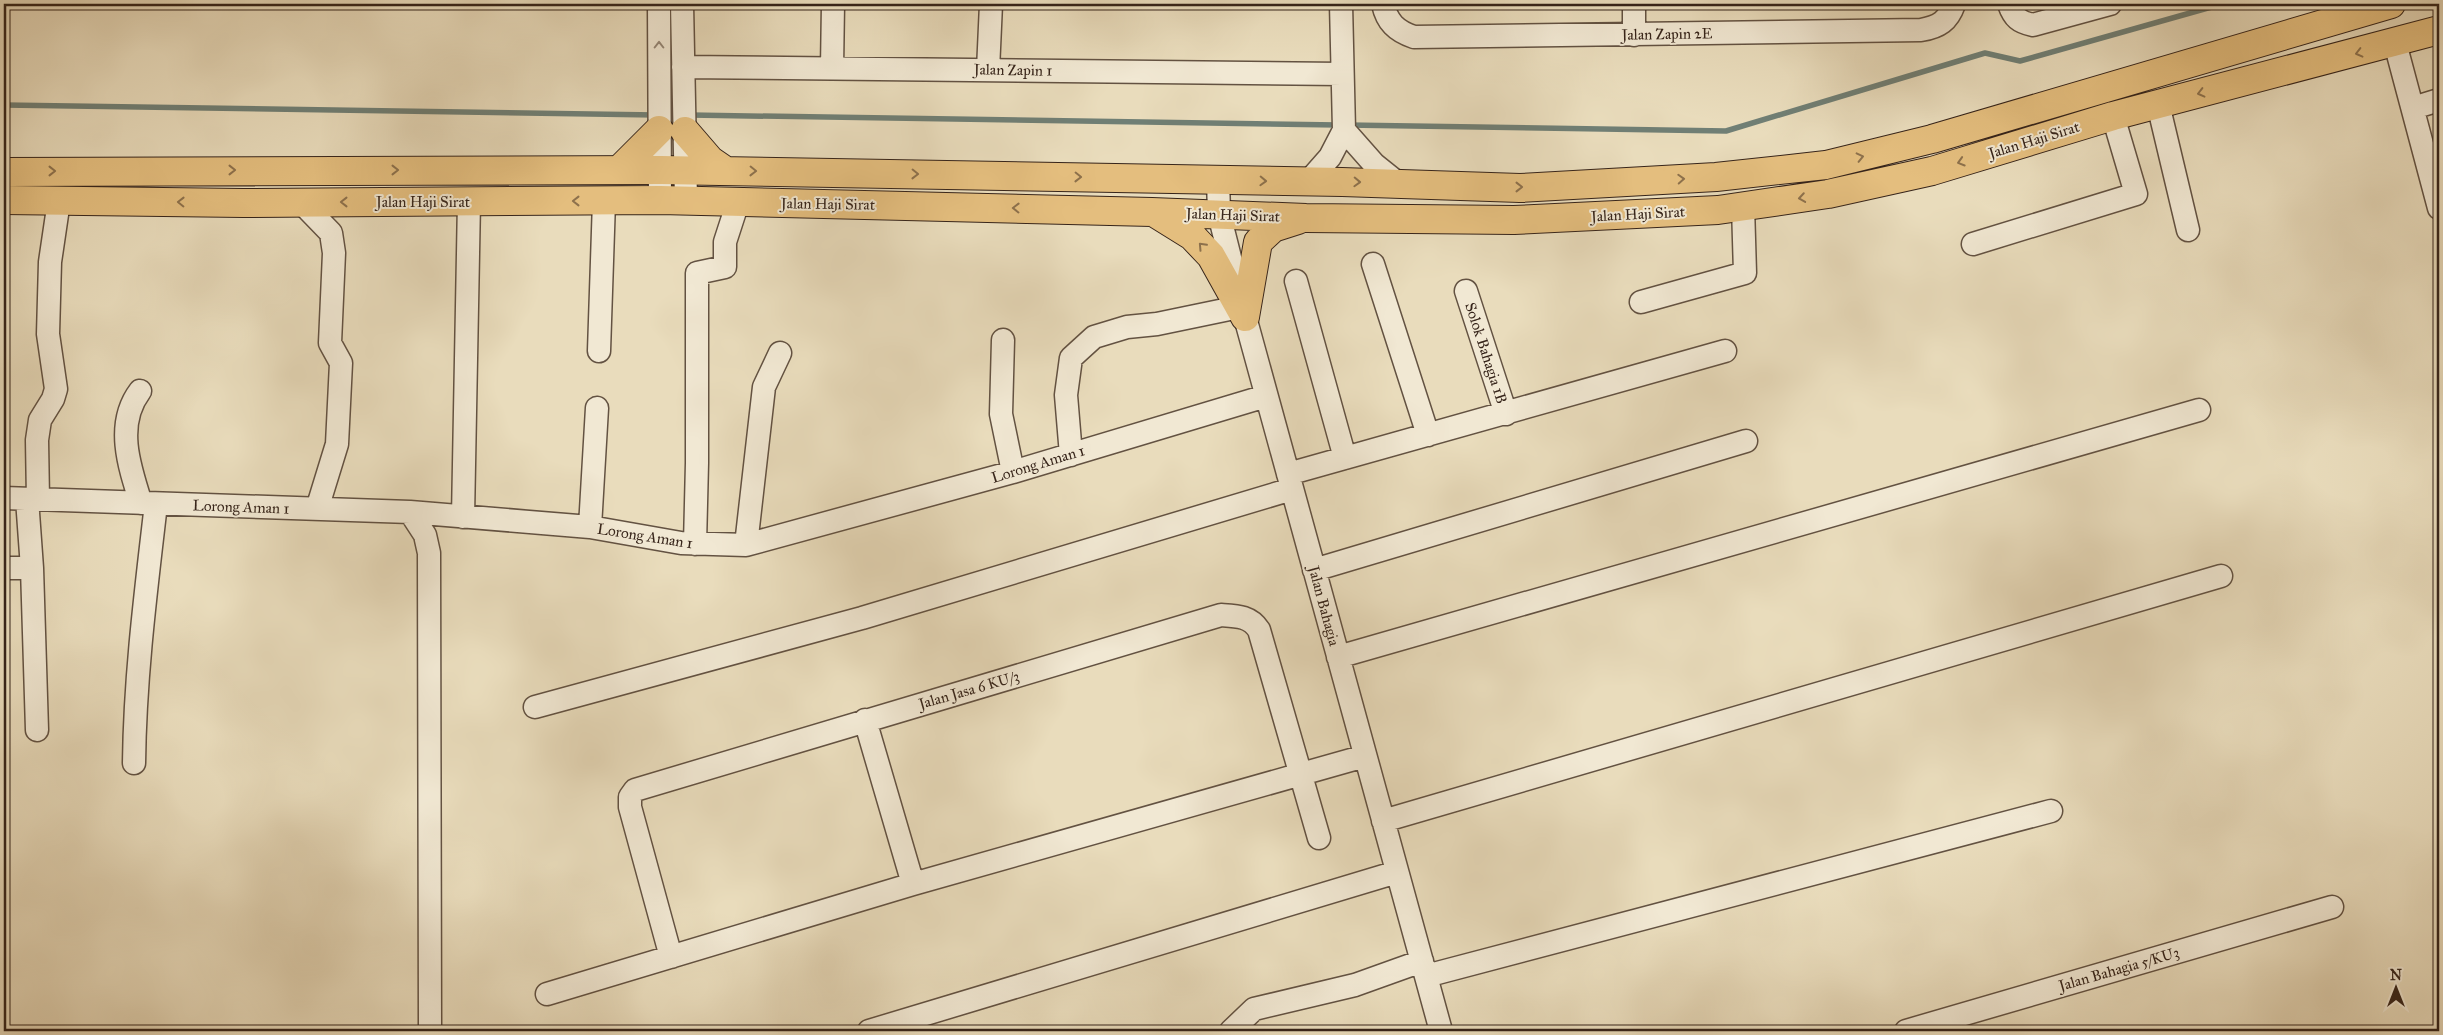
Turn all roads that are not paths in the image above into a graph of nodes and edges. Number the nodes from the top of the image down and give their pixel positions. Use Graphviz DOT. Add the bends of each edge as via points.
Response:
graph roads {
  1 [pos="659,4"];
  2 [pos="682,4"];
  3 [pos="833,4"];
  4 [pos="991,4"];
  5 [pos="1341,4"];
  6 [pos="1383,4"];
  7 [pos="1634,4"];
  8 [pos="1954,4"];
  9 [pos="2009,4"];
  10 [pos="2110,4"];
  11 [pos="2391,4"];
  12 [pos="2439,30"];
  13 [pos="1634,35"];
  14 [pos="2395,43"];
  15 [pos="832,68"];
  16 [pos="988,70"];
  17 [pos="1342,74"];
  18 [pos="683,77"];
  19 [pos="2439,100"];
  20 [pos="2158,104"];
  21 [pos="2413,108"];
  22 [pos="2113,116"];
  23 [pos="672,128"];
  24 [pos="1344,130"];
  25 [pos="619,170"];
  26 [pos="674,170"];
  27 [pos="726,171"];
  28 [pos="4,172"];
  29 [pos="1218,179"];
  30 [pos="1308,182"];
  31 [pos="1399,184"];
  32 [pos="4,200"];
  33 [pos="59,201"];
  34 [pos="469,201"];
  35 [pos="604,201"];
  36 [pos="673,201"];
  37 [pos="301,202"];
  38 [pos="738,202"];
  39 [pos="1743,206"];
  40 [pos="2439,208"];
  41 [pos="1152,212"];
  42 [pos="1219,214"];
  43 [pos="1306,218"];
  44 [pos="2188,230"];
  45 [pos="1973,244"];
  46 [pos="1373,264"];
  47 [pos="1296,281"];
  48 [pos="1466,292"];
  49 [pos="1641,302"];
  50 [pos="1242,312"];
  51 [pos="1003,340"];
  52 [pos="599,351"];
  53 [pos="1725,351"];
  54 [pos="780,352"];
  55 [pos="140,391"];
  56 [pos="1266,396"];
  57 [pos="597,408"];
  58 [pos="2199,410"];
  59 [pos="1506,414"];
  60 [pos="1428,435"];
  61 [pos="1746,441"];
  62 [pos="1071,455"];
  63 [pos="1345,458"];
  64 [pos="1013,472"];
  65 [pos="1290,482"];
  66 [pos="4,498"];
  67 [pos="32,499"];
  68 [pos="148,503"];
  69 [pos="317,509"];
  70 [pos="410,512"];
  71 [pos="463,517"];
  72 [pos="590,527"];
  73 [pos="695,544"];
  74 [pos="746,545"];
  75 [pos="4,568"];
  76 [pos="32,568"];
  77 [pos="1314,570"];
  78 [pos="2221,576"];
  79 [pos="1338,657"];
  80 [pos="535,707"];
  81 [pos="865,720"];
  82 [pos="37,730"];
  83 [pos="1365,756"];
  84 [pos="134,763"];
  85 [pos="1301,775"];
  86 [pos="2051,811"];
  87 [pos="1383,821"];
  88 [pos="1319,838"];
  89 [pos="1397,872"];
  90 [pos="913,884"];
  91 [pos="2332,907"];
  92 [pos="671,957"];
  93 [pos="1424,969"];
  94 [pos="547,994"];
  95 [pos="430,1031"];
  96 [pos="869,1031"];
  97 [pos="1231,1031"];
  98 [pos="1441,1031"];
  99 [pos="1906,1031"];
  23 -- 1 [label="street, one-way" via="659,86"];
  2 -- 18 [label="street"];
  3 -- 15 [label="street"];
  4 -- 16 [label="street"];
  5 -- 17 [label="street"];
  6 -- 13 [label="street, Jalan Zapin 2E" via="1393,26 1414,37"];
  7 -- 13 [label="street"];
  8 -- 13 [label="street, Jalan Zapin 2E" via="1943,24 1921,30"];
  9 -- 10 [label="street" via="2014,17 2022,23 2034,25"];
  31 -- 11 [label="main road, Jalan Haji Sirat, one-way" via="1520,188 1716,177 1826,164 1932,139"];
  12 -- 14 [label="main road, Jalan Haji Sirat"];
  14 -- 20 [label="main road, Jalan Haji Sirat, one-way"];
  14 -- 21 [label="street"];
  15 -- 16 [label="street, Jalan Zapin 1"];
  15 -- 18 [label="street, Jalan Zapin 1"];
  16 -- 17 [label="street, Jalan Zapin 1"];
  17 -- 24 [label="street"];
  18 -- 23 [label="street"];
  19 -- 21 [label="street"];
  20 -- 22 [label="main road, Jalan Haji Sirat"];
  20 -- 44 [label="street"];
  21 -- 40 [label="street"];
  22 -- 39 [label="main road, Jalan Haji Sirat, one-way" via="1932,171 1828,194"];
  22 -- 45 [label="street" via="2136,194"];
  23 -- 25 [label="main road"];
  23 -- 26 [label="street"];
  23 -- 27 [label="main road"];
  24 -- 30 [label="street" via="1330,157"];
  24 -- 31 [label="street" via="1374,164"];
  25 -- 26 [label="main road, Jalan Haji Sirat"];
  28 -- 25 [label="main road, Jalan Haji Sirat, one-way"];
  26 -- 27 [label="main road, Jalan Haji Sirat"];
  26 -- 36 [label="street"];
  27 -- 29 [label="main road, Jalan Haji Sirat, one-way"];
  29 -- 30 [label="main road, Jalan Haji Sirat, one-way"];
  29 -- 42 [label="street, Jalan Bahagia"];
  30 -- 31 [label="main road, Jalan Haji Sirat, one-way"];
  32 -- 33 [label="main road, Jalan Haji Sirat"];
  37 -- 33 [label="main road, Jalan Haji Sirat, one-way"];
  33 -- 67 [label="street" via="50,262 48,334 56,389 40,420"];
  35 -- 34 [label="main road, Jalan Haji Sirat, one-way"];
  34 -- 37 [label="main road, Jalan Haji Sirat, one-way"];
  34 -- 71 [label="street"];
  35 -- 36 [label="main road, Jalan Haji Sirat"];
  35 -- 52 [label="street"];
  36 -- 38 [label="main road, Jalan Haji Sirat"];
  37 -- 69 [label="street" via="331,233 334,253 330,343 341,363 337,444"];
  41 -- 38 [label="main road, Jalan Haji Sirat, one-way"];
  38 -- 73 [label="street" via="725,242 725,267 697,273"];
  39 -- 43 [label="main road, Jalan Haji Sirat" via="1514,220"];
  39 -- 49 [label="street" via="1744,273"];
  41 -- 42 [label="main road, Jalan Haji Sirat"];
  50 -- 41 [label="main road, one-way" via="1211,256 1192,236"];
  42 -- 43 [label="main road, Jalan Haji Sirat"];
  42 -- 50 [label="street, Jalan Bahagia"];
  43 -- 50 [label="main road" via="1273,228 1258,242"];
  46 -- 60 [label="street"];
  47 -- 63 [label="street"];
  48 -- 59 [label="street, Solok Bahagia 1B"];
  50 -- 56 [label="street, Jalan Bahagia"];
  50 -- 62 [label="street" via="1127,327 1094,337 1071,358 1066,395"];
  51 -- 64 [label="street" via="1001,414"];
  53 -- 59 [label="street"];
  54 -- 74 [label="street" via="764,387"];
  55 -- 68 [label="street" via="126,417 125,435 130,470"];
  56 -- 62 [label="street, Lorong Aman 1"];
  56 -- 65 [label="street, Jalan Bahagia"];
  57 -- 72 [label="street"];
  58 -- 79 [label="street"];
  59 -- 60 [label="street"];
  60 -- 63 [label="street"];
  61 -- 77 [label="street"];
  62 -- 64 [label="street, Lorong Aman 1"];
  63 -- 65 [label="street"];
  64 -- 74 [label="street, Lorong Aman 1"];
  65 -- 77 [label="street, Jalan Bahagia"];
  65 -- 80 [label="street" via="862,618"];
  66 -- 67 [label="street, Lorong Aman 1"];
  67 -- 68 [label="street, Lorong Aman 1"];
  67 -- 76 [label="street"];
  68 -- 69 [label="street, Lorong Aman 1"];
  68 -- 84 [label="street"];
  69 -- 70 [label="street, Lorong Aman 1"];
  70 -- 71 [label="street, Lorong Aman 1"];
  70 -- 95 [label="street" via="425,535 429,553"];
  71 -- 72 [label="street, Lorong Aman 1"];
  72 -- 73 [label="street, Lorong Aman 1"];
  73 -- 74 [label="street, Lorong Aman 1"];
  75 -- 76 [label="street"];
  76 -- 82 [label="street"];
  77 -- 79 [label="street, Jalan Bahagia"];
  78 -- 87 [label="street"];
  79 -- 83 [label="street, Jalan Bahagia"];
  81 -- 85 [label="street, Jalan Jasa 6 KU/3" via="1221,615 1237,616 1252,621 1259,630"];
  81 -- 90 [label="street"];
  81 -- 92 [label="street, Jalan Jasa 6 KU/3" via="635,790 630,797 630,806"];
  83 -- 85 [label="street"];
  83 -- 87 [label="street, Jalan Bahagia"];
  85 -- 88 [label="street, Jalan Jasa 6 KU/3"];
  85 -- 90 [label="street"];
  86 -- 93 [label="street"];
  87 -- 89 [label="street, Jalan Bahagia"];
  89 -- 93 [label="street, Jalan Bahagia"];
  89 -- 96 [label="street"];
  90 -- 92 [label="street"];
  91 -- 99 [label="street, Jalan Bahagia 5/KU3"];
  92 -- 94 [label="street"];
  93 -- 97 [label="street" via="1254,1009"];
  93 -- 98 [label="street, Jalan Bahagia"];
}
